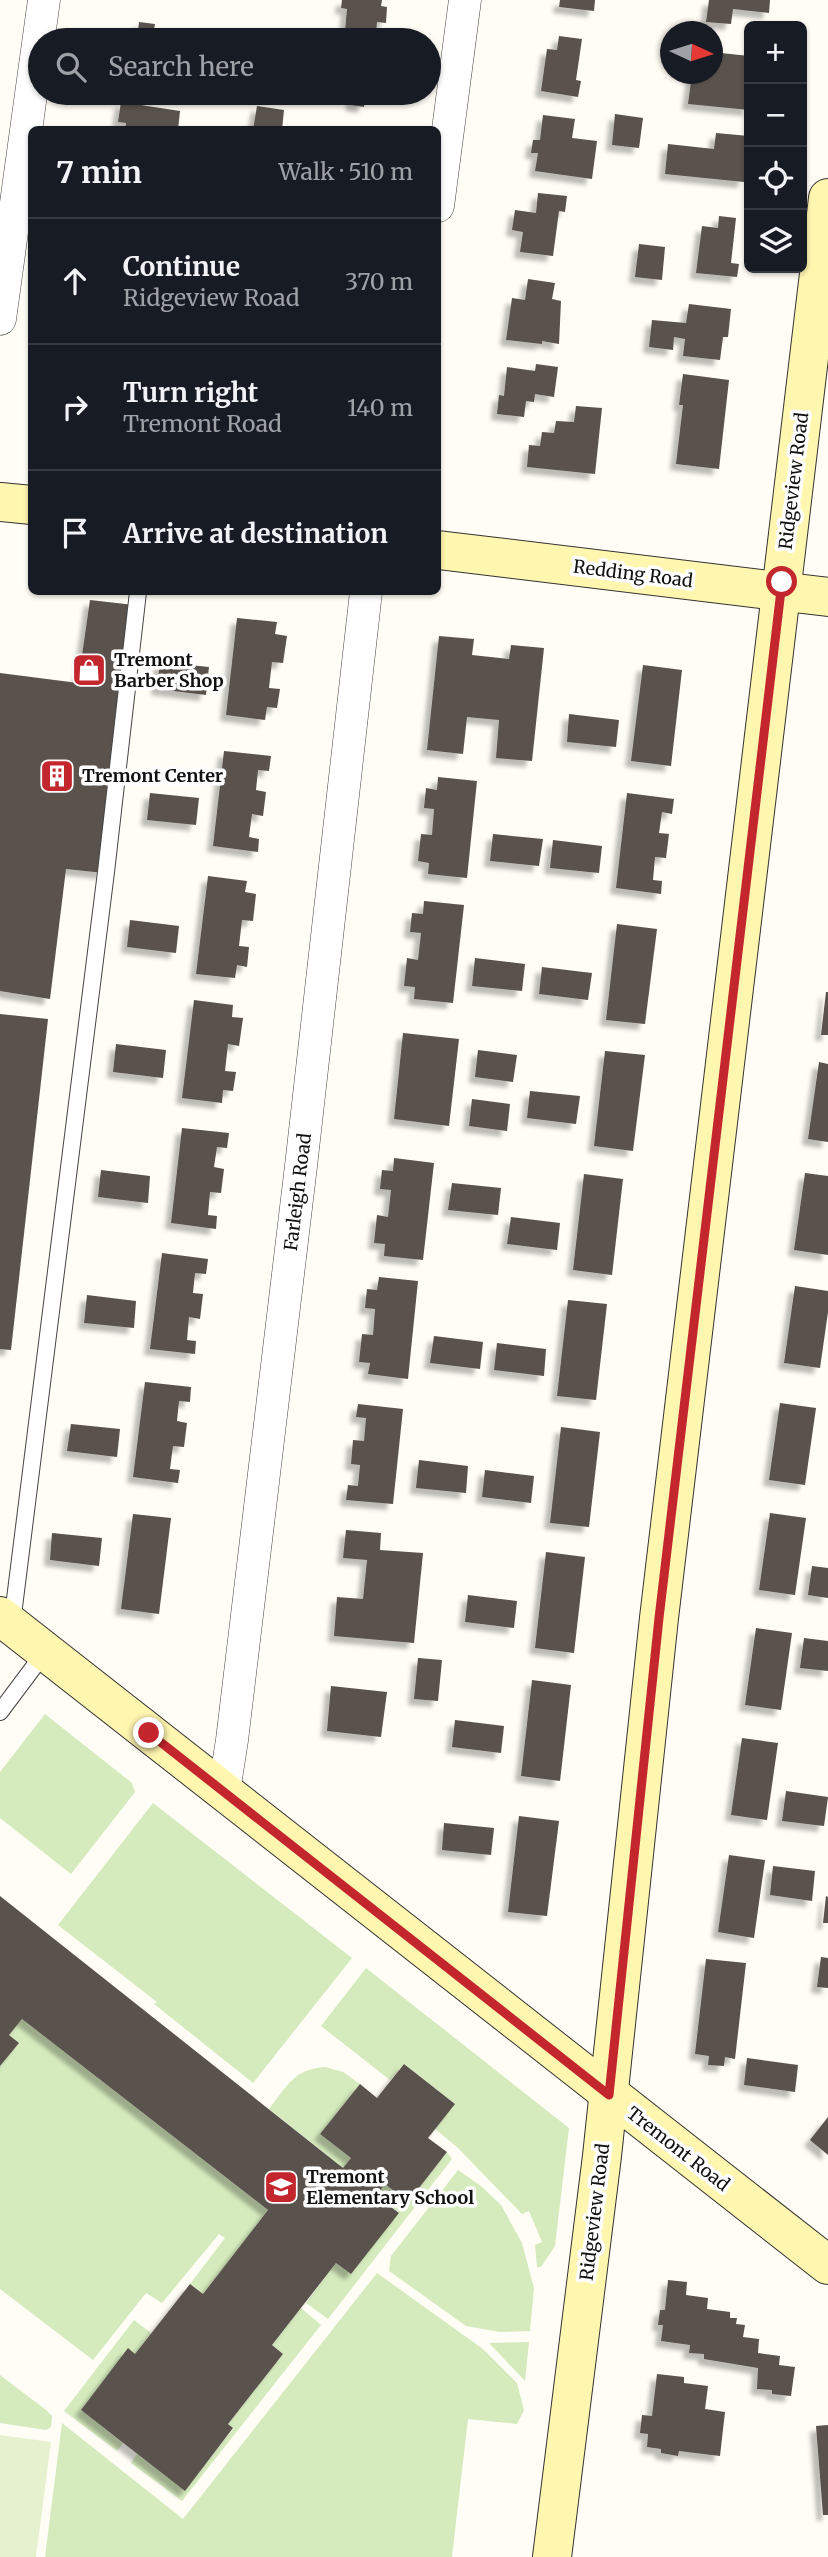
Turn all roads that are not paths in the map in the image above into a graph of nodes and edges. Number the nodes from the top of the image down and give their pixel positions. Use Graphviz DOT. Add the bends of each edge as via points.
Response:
graph roads {
  1 [pos="44,0"];
  2 [pos="465,0"];
  3 [pos="40,28"];
  4 [pos="30,105"];
  5 [pos="441,183"];
  6 [pos="828,198"];
  7 [pos="0,319"];
  8 [pos="0,502"];
  9 [pos="28,505"];
  10 [pos="441,551"];
  11 [pos="780,592"];
  12 [pos="138,595"];
  13 [pos="366,595"];
  14 [pos="828,597"];
  15 [pos="6,1621"];
  16 [pos="45,1652"];
  17 [pos="0,1712"];
  18 [pos="224,1791"];
  19 [pos="609,2095"];
  20 [pos="828,2265"];
  21 [pos="552,2557"];
  1 -- 3 [label="street"];
  2 -- 5 [label="street"];
  4 -- 7 [label="street"];
  6 -- 11 [label="street, Ridgeview Road"];
  8 -- 9 [label="street"];
  10 -- 11 [label="street, Redding Road"];
  11 -- 14 [label="street, Redding Road"];
  11 -- 19 [label="street, Ridgeview Road" via="659,1618"];
  12 -- 15 [label="lane" via="106,872"];
  13 -- 18 [label="street, Farleigh Road" via="300,1180"];
  15 -- 16 [label="street, Tremont Road"];
  16 -- 17 [label="lane"];
  16 -- 18 [label="street, Tremont Road"];
  18 -- 19 [label="street, Tremont Road"];
  19 -- 20 [label="street, Tremont Road"];
  19 -- 21 [label="street, Ridgeview Road"];
}
